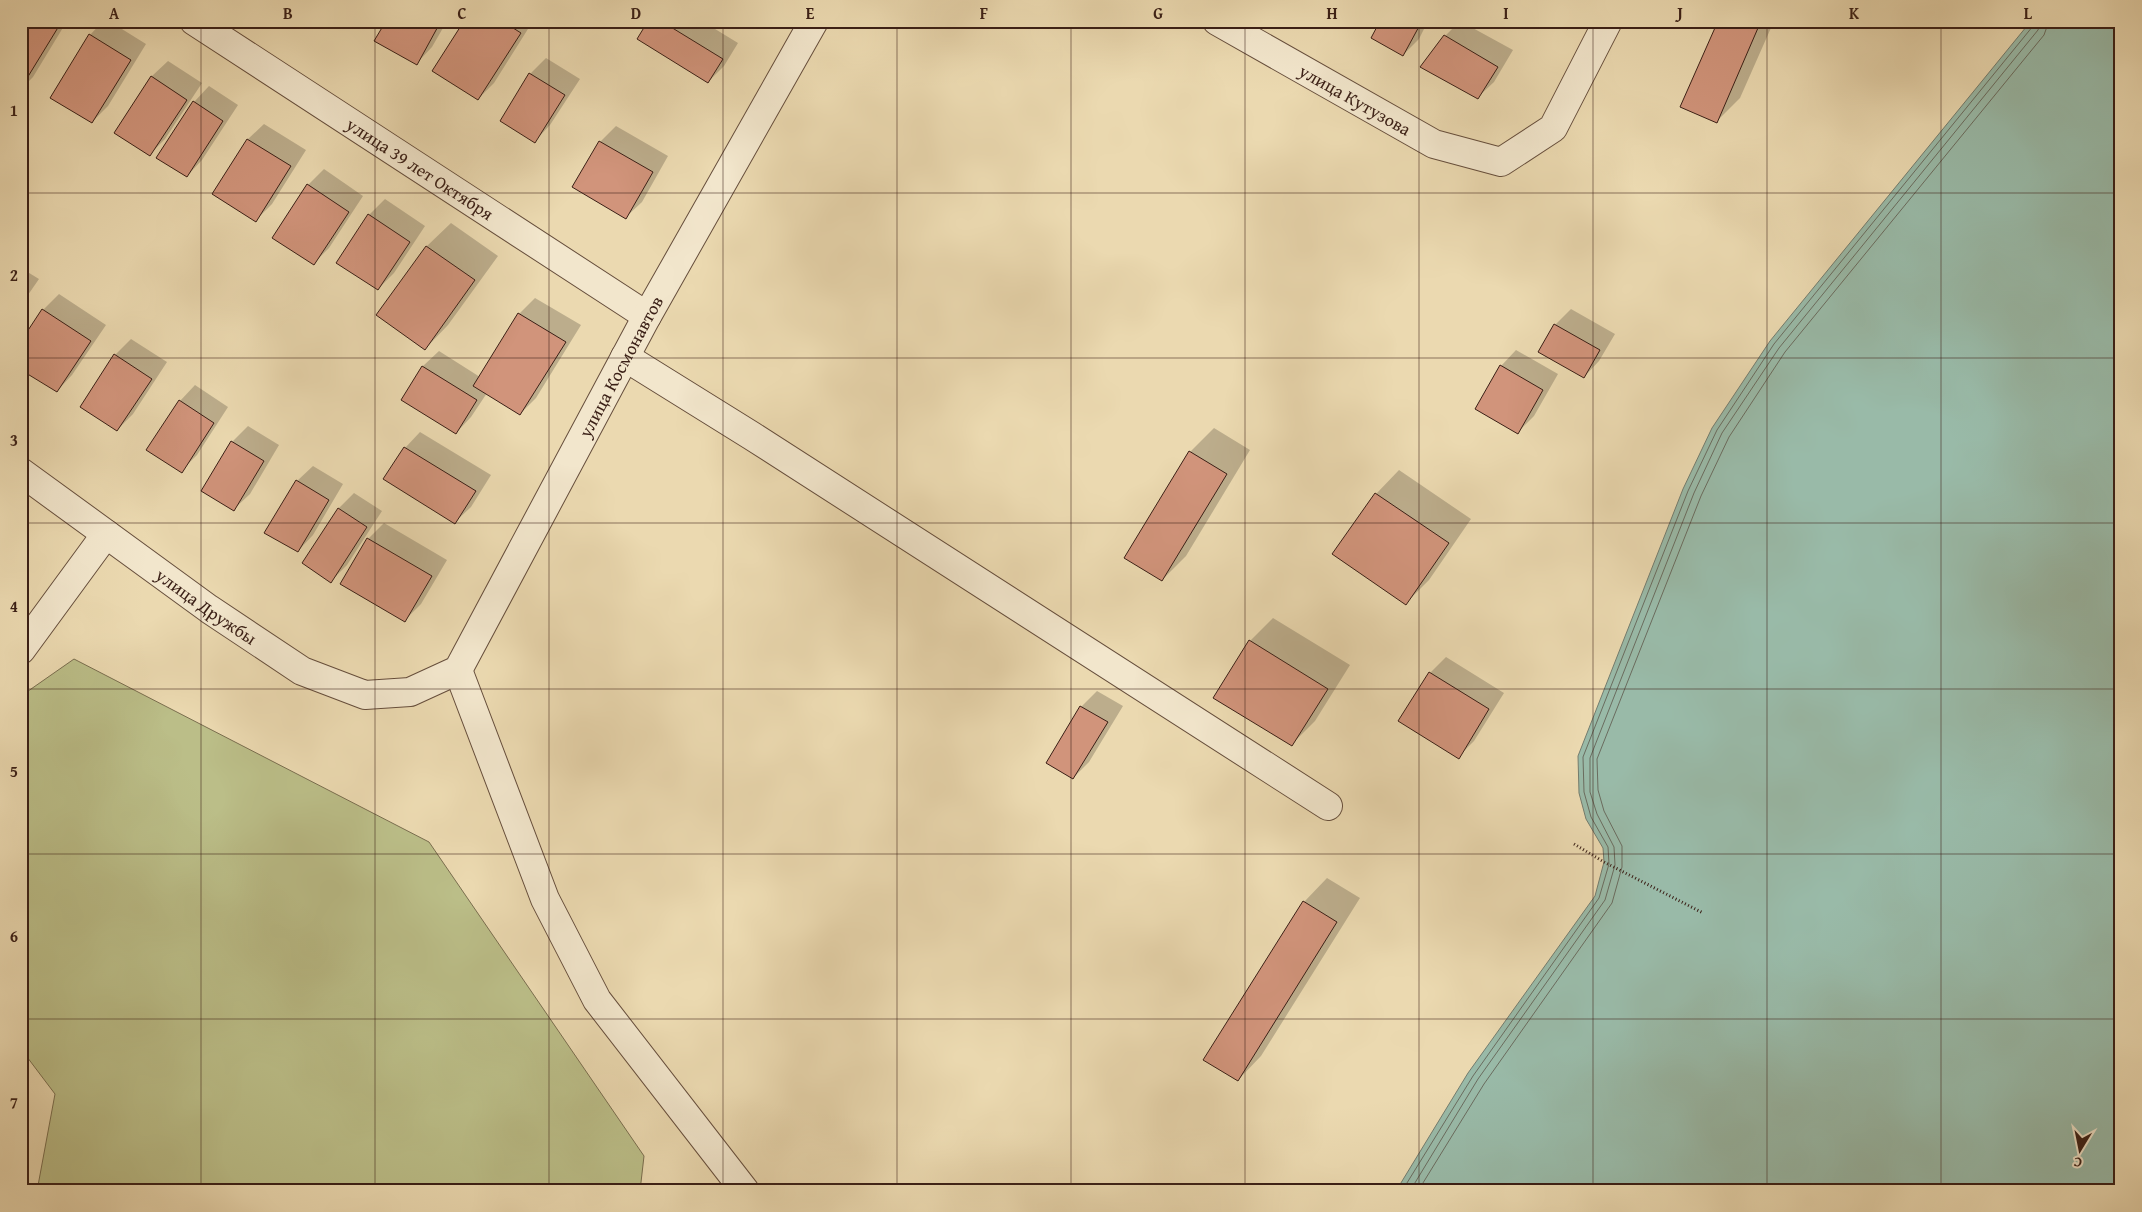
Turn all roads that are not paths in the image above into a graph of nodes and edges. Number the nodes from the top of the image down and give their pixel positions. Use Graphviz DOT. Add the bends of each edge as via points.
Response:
graph roads {
  1 [pos="194,21"];
  2 [pos="814,21"];
  3 [pos="1217,21"];
  4 [pos="1608,21"];
  5 [pos="647,316"];
  6 [pos="625,356"];
  7 [pos="21,472"];
  8 [pos="106,534"];
  9 [pos="21,650"];
  10 [pos="458,670"];
  11 [pos="1328,806"];
  12 [pos="746,1191"];
  1 -- 5 [label="street, улица 39 лет Октября"];
  2 -- 5 [label="street, улица Космонавтов"];
  3 -- 4 [label="street, улица Кутузова" via="1434,144 1501,162 1553,128"];
  5 -- 6 [label="street, улица Космонавтов"];
  6 -- 10 [label="street, улица Космонавтов"];
  6 -- 11 [label="street"];
  7 -- 8 [label="street, улица Дружбы"];
  8 -- 9 [label="street"];
  8 -- 10 [label="street, улица Дружбы" via="302,671 365,695 410,692"];
  10 -- 12 [label="street" via="545,899 597,1000"];
}
